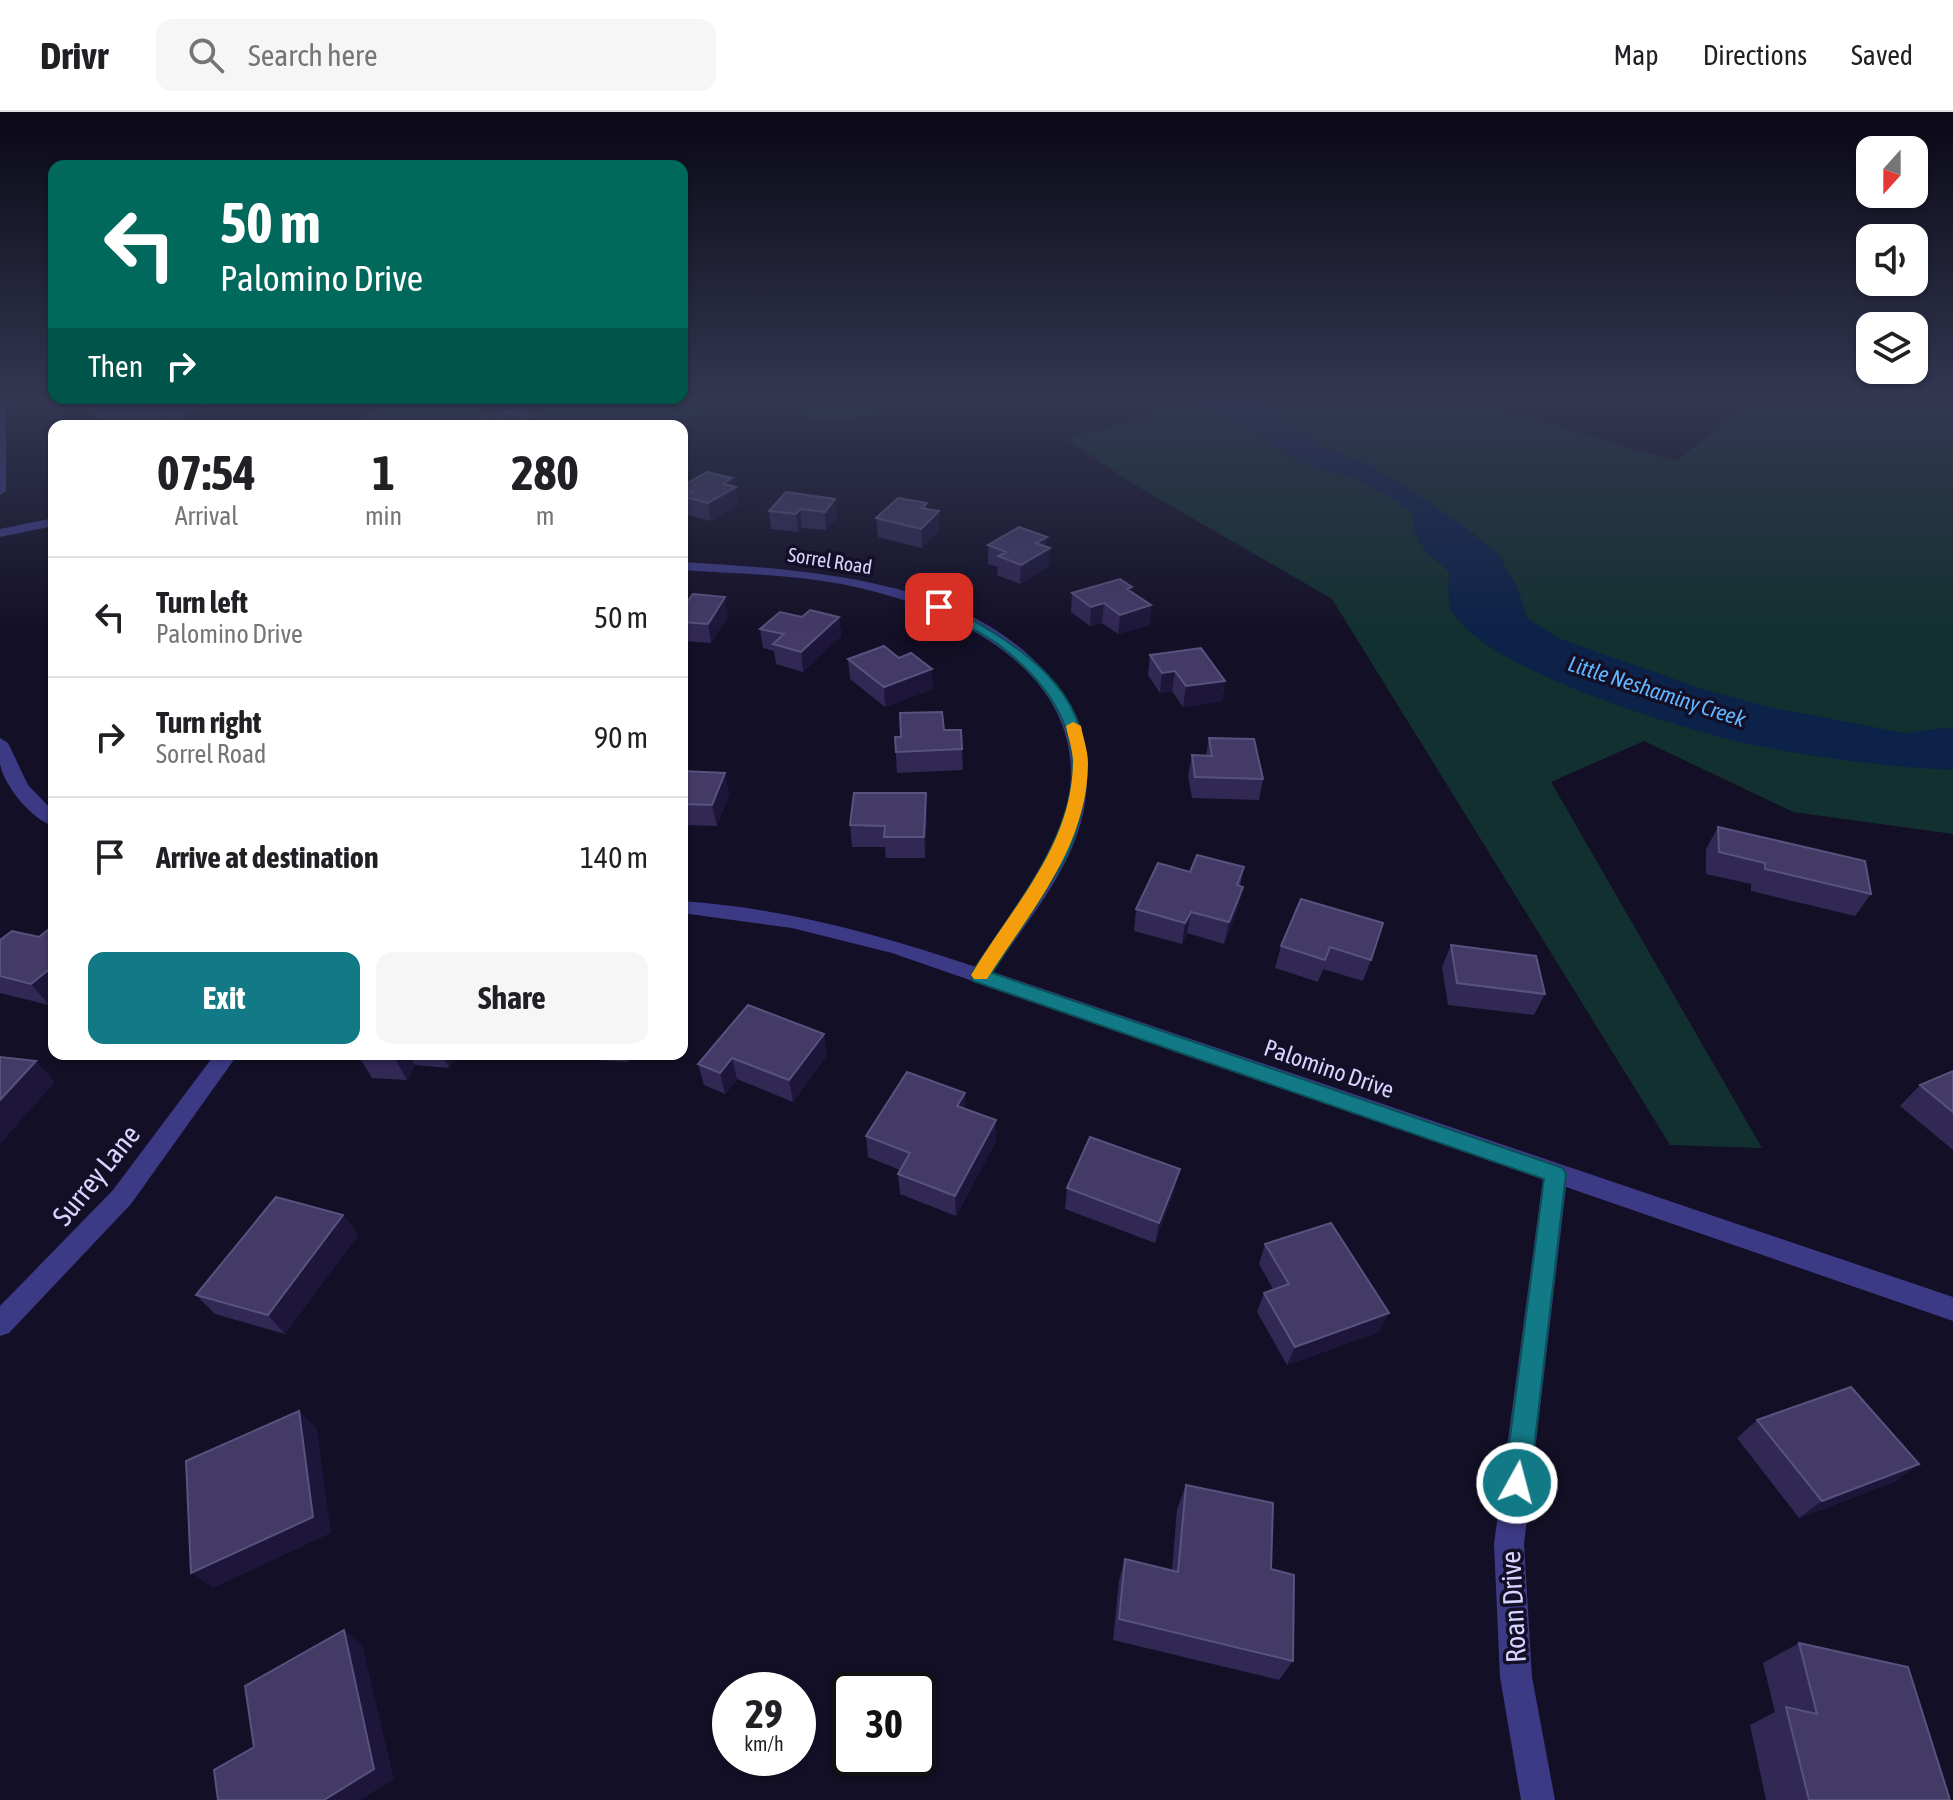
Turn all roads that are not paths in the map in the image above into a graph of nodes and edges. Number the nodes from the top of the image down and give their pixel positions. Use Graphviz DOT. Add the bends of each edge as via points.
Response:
graph roads {
  1 [pos="48,523"];
  2 [pos="0,533"];
  3 [pos="688,566"];
  4 [pos="0,743"];
  5 [pos="48,816"];
  6 [pos="688,908"];
  7 [pos="980,976"];
  8 [pos="223,1060"];
  9 [pos="1556,1174"];
  10 [pos="1953,1309"];
  11 [pos="0,1324"];
  12 [pos="1538,1800"];
  1 -- 2 [label="street"];
  3 -- 7 [label="street, Sorrel Road" via="806,575 897,593 969,621 1002,641 1049,683 1076,733 1081,760 1073,820 1057,858"];
  4 -- 5 [label="street" via="10,775"];
  6 -- 7 [label="street, Palomino Drive" via="820,925"];
  7 -- 9 [label="street, Palomino Drive"];
  8 -- 11 [label="street, Surrey Lane" via="122,1197"];
  9 -- 10 [label="street, Palomino Drive"];
  9 -- 12 [label="street, Roan Drive" via="1509,1544 1516,1677"];
}
